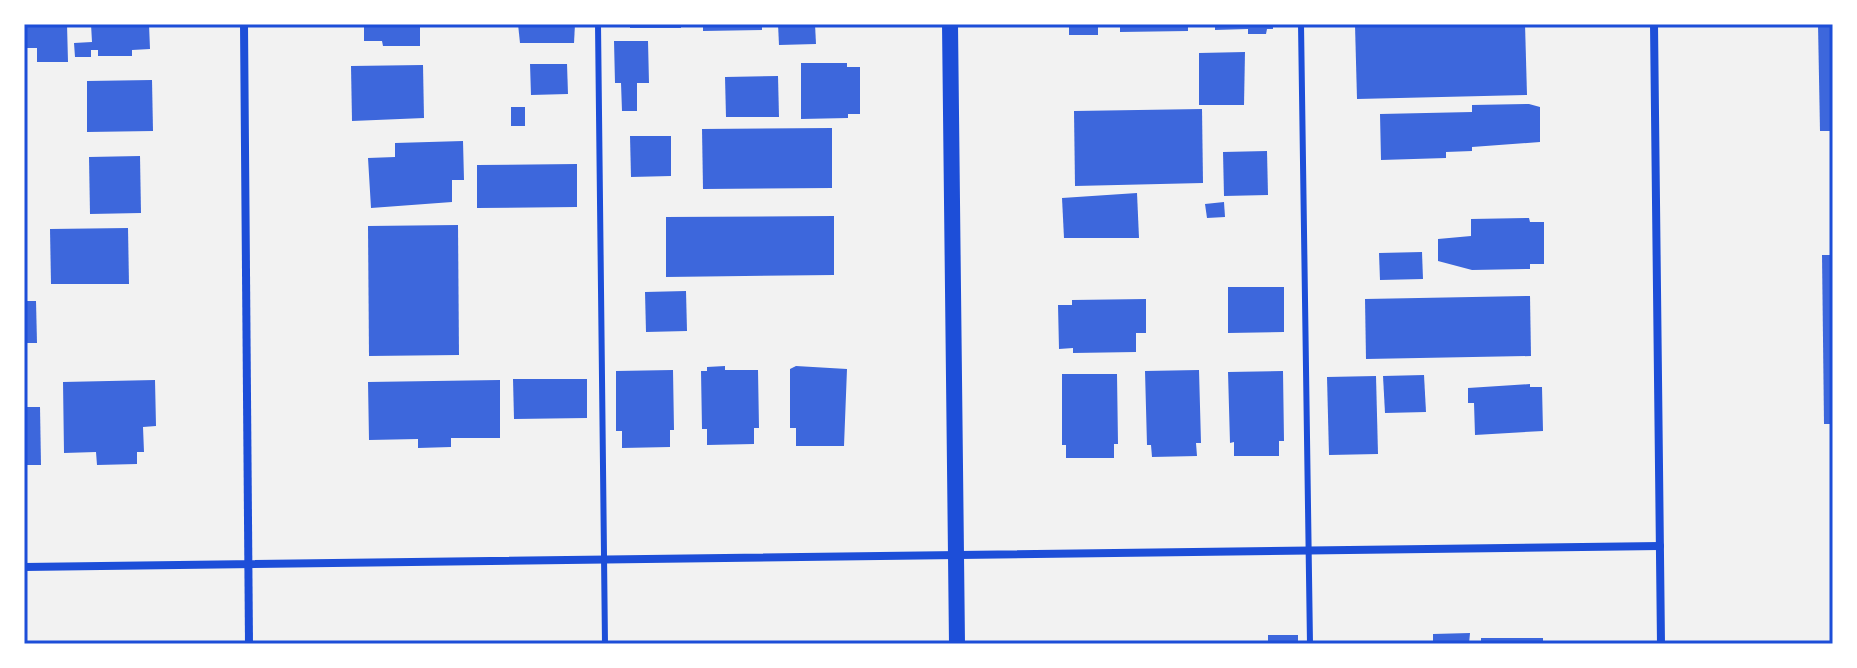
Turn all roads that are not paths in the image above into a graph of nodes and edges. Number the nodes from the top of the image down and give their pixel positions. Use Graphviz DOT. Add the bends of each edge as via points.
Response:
graph roads {
  1 [pos="244,24"];
  2 [pos="598,24"];
  3 [pos="950,24"];
  4 [pos="1301,24"];
  5 [pos="1654,24"];
  6 [pos="1660,546"];
  7 [pos="1309,549"];
  8 [pos="956,553"];
  9 [pos="603,558"];
  10 [pos="247,564"];
  11 [pos="24,567"];
  12 [pos="249,644"];
  13 [pos="605,644"];
  14 [pos="957,644"];
  15 [pos="1310,644"];
  16 [pos="1661,644"];
  1 -- 10 [label="street"];
  2 -- 9 [label="lane"];
  3 -- 8 [label="main road"];
  4 -- 7 [label="lane"];
  5 -- 6 [label="street"];
  6 -- 7 [label="street"];
  6 -- 16 [label="street"];
  7 -- 8 [label="street"];
  7 -- 15 [label="lane"];
  8 -- 9 [label="street"];
  8 -- 14 [label="main road"];
  9 -- 10 [label="street"];
  9 -- 13 [label="lane"];
  10 -- 11 [label="street"];
  10 -- 12 [label="street"];
}
